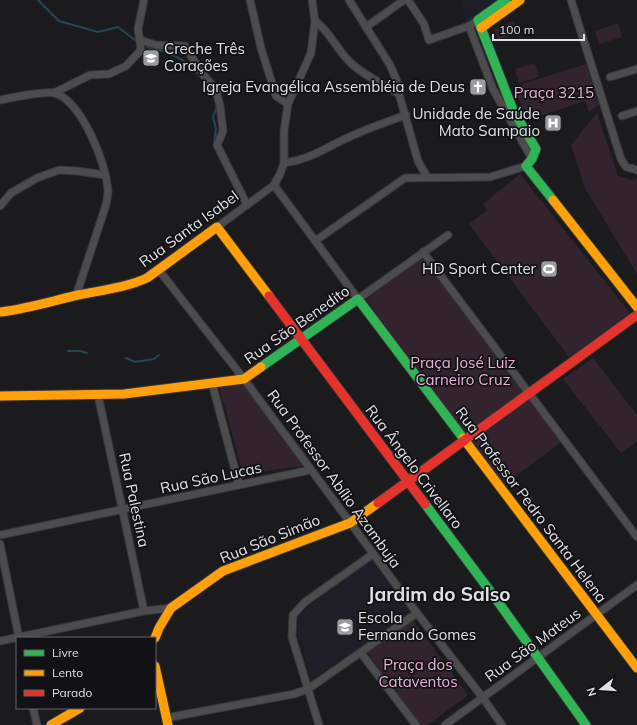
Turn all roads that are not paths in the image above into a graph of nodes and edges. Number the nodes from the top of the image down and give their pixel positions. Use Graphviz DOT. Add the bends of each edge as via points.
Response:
graph roads {
  1 [pos="144,0"];
  2 [pos="250,0"];
  3 [pos="312,0"];
  4 [pos="349,0"];
  5 [pos="404,0"];
  6 [pos="408,0"];
  7 [pos="506,0"];
  8 [pos="520,0"];
  9 [pos="571,0"];
  10 [pos="315,21"];
  11 [pos="479,24"];
  12 [pos="469,26"];
  13 [pos="366,27"];
  14 [pos="140,40"];
  15 [pos="637,69"];
  16 [pos="610,77"];
  17 [pos="54,93"];
  18 [pos="399,94"];
  19 [pos="0,100"];
  20 [pos="288,104"];
  21 [pos="637,111"];
  22 [pos="406,115"];
  23 [pos="622,116"];
  24 [pos="284,163"];
  25 [pos="529,163"];
  26 [pos="637,170"];
  27 [pos="105,175"];
  28 [pos="427,177"];
  29 [pos="274,185"];
  30 [pos="248,205"];
  31 [pos="0,206"];
  32 [pos="217,228"];
  33 [pos="448,235"];
  34 [pos="315,241"];
  35 [pos="423,252"];
  36 [pos="158,269"];
  37 [pos="76,296"];
  38 [pos="358,299"];
  39 [pos="637,307"];
  40 [pos="0,312"];
  41 [pos="637,315"];
  42 [pos="302,340"];
  43 [pos="244,380"];
  44 [pos="212,383"];
  45 [pos="529,394"];
  46 [pos="98,395"];
  47 [pos="0,396"];
  48 [pos="465,440"];
  49 [pos="310,470"];
  50 [pos="408,481"];
  51 [pos="239,485"];
  52 [pos="122,510"];
  53 [pos="350,523"];
  54 [pos="0,535"];
  55 [pos="637,536"];
  56 [pos="0,544"];
  57 [pos="373,554"];
  58 [pos="637,585"];
  59 [pos="171,608"];
  60 [pos="144,611"];
  61 [pos="416,613"];
  62 [pos="597,614"];
  63 [pos="19,637"];
  64 [pos="155,637"];
  65 [pos="16,638"];
  66 [pos="0,641"];
  67 [pos="361,653"];
  68 [pos="539,657"];
  69 [pos="637,668"];
  70 [pos="156,671"];
  71 [pos="308,689"];
  72 [pos="483,698"];
  73 [pos="33,709"];
  74 [pos="78,709"];
  75 [pos="167,721"];
  76 [pos="37,725"];
  77 [pos="51,725"];
  78 [pos="319,725"];
  79 [pos="416,725"];
  80 [pos="445,725"];
  81 [pos="502,725"];
  82 [pos="586,725"];
  1 -- 14 [label="street" via="138,29"];
  2 -- 20 [label="street" via="276,96"];
  3 -- 10 [label="street"];
  4 -- 13 [label="street"];
  5 -- 13 [label="street"];
  6 -- 12 [label="street" via="424,24 430,40"];
  7 -- 11 [label="street"];
  8 -- 11 [label="street"];
  9 -- 26 [label="street" via="621,159 626,167"];
  10 -- 18 [label="street" via="323,27 347,60"];
  10 -- 20 [label="street" via="311,53"];
  11 -- 12 [label="street"];
  11 -- 25 [label="street" via="513,110 536,149"];
  12 -- 25 [label="street" via="493,89"];
  13 -- 18 [label="street" via="390,65"];
  14 -- 17 [label="street" via="140,50 126,66 109,74 90,75"];
  14 -- 30 [label="street" via="156,45 185,46 216,90 223,131 217,145"];
  15 -- 16 [label="street"];
  17 -- 19 [label="street"];
  17 -- 27 [label="street" via="71,104 83,121 96,145"];
  18 -- 22 [label="street"];
  20 -- 24 [label="street" via="284,132"];
  21 -- 23 [label="street"];
  22 -- 24 [label="street" via="346,138 316,155"];
  22 -- 28 [label="street" via="418,160"];
  24 -- 29 [label="street"];
  25 -- 28 [label="street" via="490,177"];
  25 -- 39 [label="street"];
  27 -- 31 [label="street" via="59,170 37,178 11,193"];
  27 -- 37 [label="street" via="108,190 106,205"];
  28 -- 34 [label="street" via="404,178"];
  29 -- 30 [label="street, Rua Santa Isabel"];
  29 -- 34 [label="street, Rua Professor Pedro Santa Helena"];
  30 -- 32 [label="street, Rua Santa Isabel"];
  32 -- 36 [label="street, Rua Santa Isabel"];
  32 -- 42 [label="street, Rua Ângelo Crivellaro"];
  33 -- 35 [label="street, Rua São Benedito"];
  34 -- 38 [label="street, Rua Professor Pedro Santa Helena"];
  35 -- 38 [label="street, Rua São Benedito"];
  35 -- 45 [label="street"];
  36 -- 37 [label="street, Rua Santa Isabel" via="138,283"];
  36 -- 43 [label="street, Rua Professor Abílio Azambuja"];
  37 -- 40 [label="street, Rua Santa Isabel" via="21,310"];
  38 -- 42 [label="street, Rua São Benedito"];
  38 -- 48 [label="street, Rua Professor Pedro Santa Helena"];
  41 -- 45 [label="street, Rua São Simão"];
  42 -- 43 [label="street, Rua São Benedito"];
  42 -- 50 [label="street, Rua Ângelo Crivellaro"];
  43 -- 44 [label="street, Rua São Benedito"];
  43 -- 49 [label="street, Rua Professor Abílio Azambuja"];
  44 -- 46 [label="street, Rua São Benedito"];
  44 -- 51 [label="street"];
  45 -- 48 [label="street, Rua São Simão"];
  45 -- 55 [label="street"];
  46 -- 47 [label="street, Rua São Benedito"];
  46 -- 52 [label="street, Rua Palestina"];
  48 -- 50 [label="street, Rua São Simão"];
  48 -- 62 [label="street, Rua Professor Pedro Santa Helena"];
  49 -- 51 [label="street, Rua São Lucas"];
  49 -- 53 [label="street, Rua Professor Abílio Azambuja"];
  50 -- 53 [label="street, Rua São Simão"];
  50 -- 68 [label="street, Rua Ângelo Crivellaro"];
  51 -- 52 [label="street, Rua São Lucas"];
  52 -- 54 [label="street, Rua São Lucas"];
  52 -- 60 [label="street, Rua Palestina"];
  53 -- 57 [label="street, Rua Professor Abílio Azambuja"];
  53 -- 59 [label="street, Rua São Simão" via="223,571"];
  56 -- 63 [label="street"];
  57 -- 61 [label="street, Rua Professor Abílio Azambuja"];
  57 -- 71 [label="street" via="305,602 293,615 292,637"];
  58 -- 62 [label="street, Rua São Mateus"];
  59 -- 60 [label="street"];
  59 -- 64 [label="street, Rua São Simão"];
  60 -- 63 [label="street"];
  61 -- 67 [label="street"];
  61 -- 72 [label="street, Rua Professor Abílio Azambuja"];
  62 -- 68 [label="street, Rua São Mateus"];
  62 -- 69 [label="street, Rua Professor Pedro Santa Helena"];
  65 -- 66 [label="street"];
  67 -- 71 [label="street"];
  67 -- 79 [label="street"];
  68 -- 72 [label="street, Rua São Mateus"];
  68 -- 82 [label="street, Rua Ângelo Crivellaro"];
  70 -- 75 [label="street"];
  71 -- 75 [label="street"];
  71 -- 78 [label="street"];
  72 -- 80 [label="street, Rua São Mateus"];
  72 -- 81 [label="street, Rua Professor Abílio Azambuja"];
  73 -- 76 [label="street"];
  74 -- 77 [label="street"];
}
